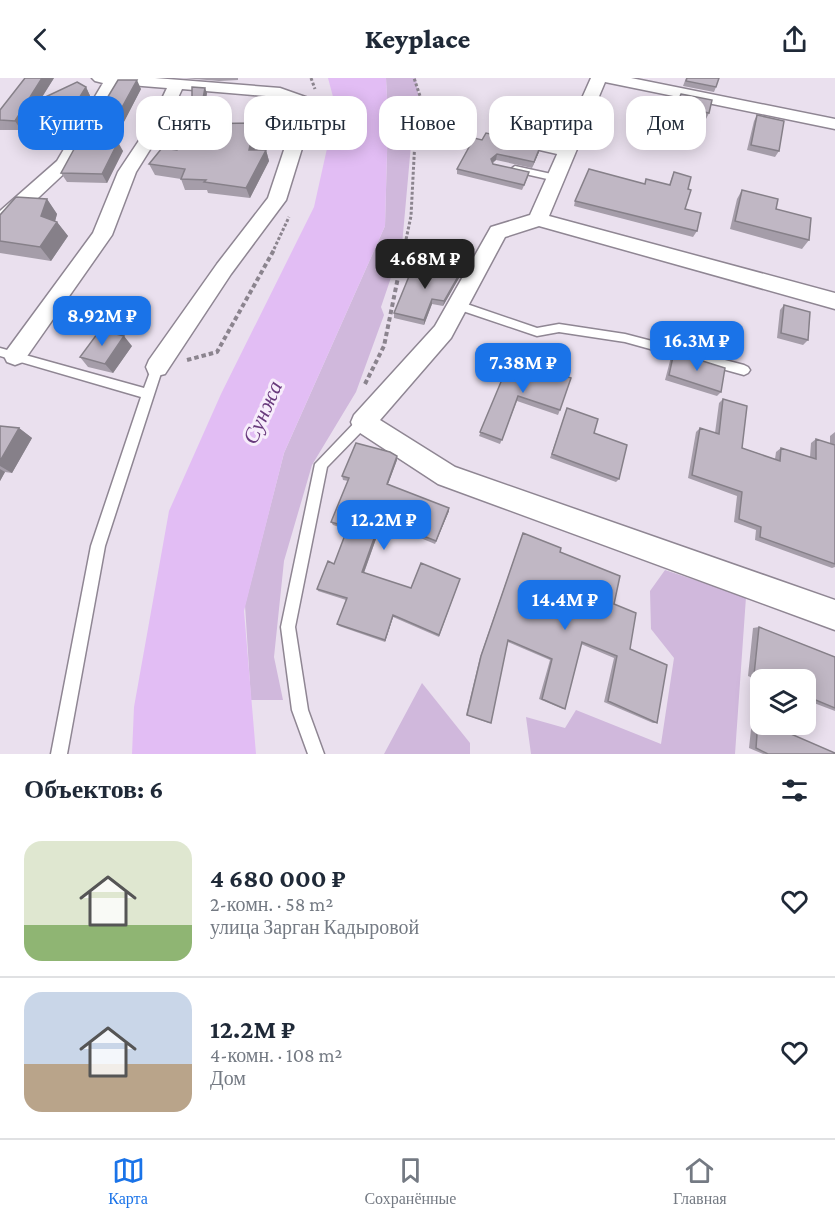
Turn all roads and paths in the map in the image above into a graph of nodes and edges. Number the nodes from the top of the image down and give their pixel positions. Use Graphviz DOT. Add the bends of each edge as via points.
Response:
graph roads {
  1 [pos="414,78"];
  2 [pos="598,78"];
  3 [pos="608,78"];
  4 [pos="106,79"];
  5 [pos="176,86"];
  6 [pos="835,124"];
  7 [pos="552,150"];
  8 [pos="566,153"];
  9 [pos="508,168"];
  10 [pos="556,178"];
  11 [pos="538,219"];
  12 [pos="0,221"];
  13 [pos="835,301"];
  14 [pos="458,305"];
  15 [pos="7,354"];
  16 [pos="157,367"];
  17 [pos="744,370"];
  18 [pos="363,388"];
  19 [pos="148,394"];
  20 [pos="363,422"];
  21 [pos="835,615"];
  22 [pos="59,754"];
  23 [pos="316,754"];
  1 -- 18 [label="path" via="422,102 415,139 411,216 384,346"];
  2 -- 8 [label="street"];
  3 -- 6 [label="street"];
  4 -- 5 [label="street"];
  4 -- 12 [label="street" via="64,164"];
  5 -- 15 [label="street" via="158,124 127,172 102,235"];
  5 -- 16 [label="street" via="280,93 308,104 277,200"];
  7 -- 8 [label="lane"];
  8 -- 10 [label="street"];
  9 -- 10 [label="lane"];
  10 -- 11 [label="street"];
  11 -- 13 [label="street"];
  11 -- 14 [label="street" via="498,232"];
  14 -- 17 [label="lane" via="537,332 559,328 625,338"];
  14 -- 20 [label="street" via="443,332"];
  15 -- 19 [label="lane"];
  16 -- 19 [label="lane"];
  19 -- 22 [label="lane" via="98,546"];
  20 -- 21 [label="street" via="447,476"];
  20 -- 23 [label="lane" via="321,464 288,627 300,710"];
}
